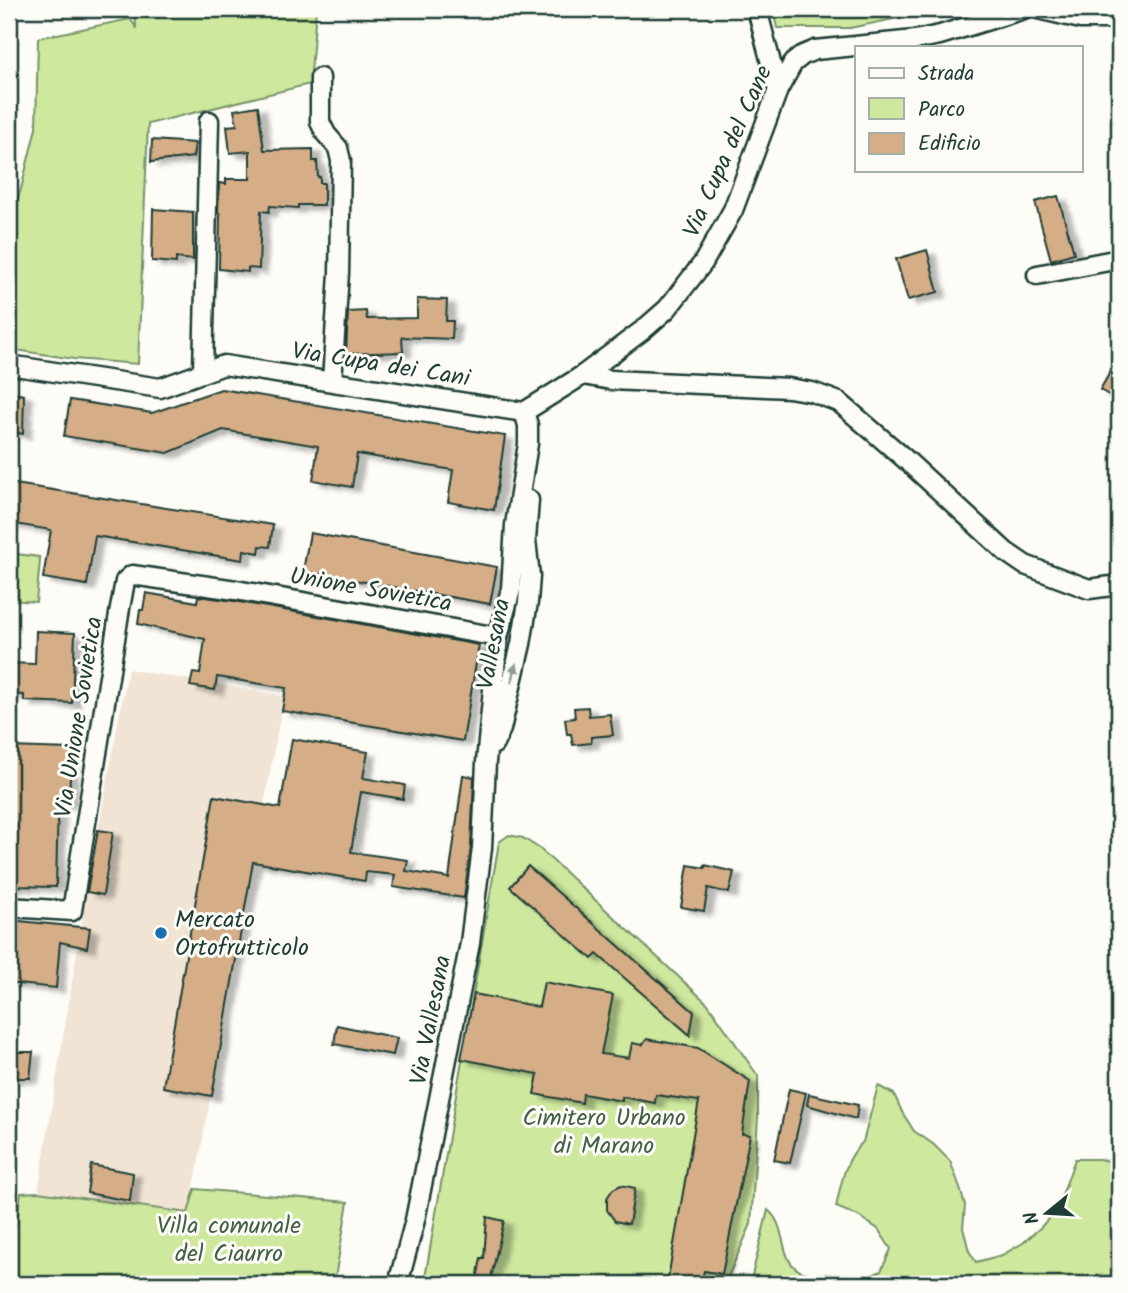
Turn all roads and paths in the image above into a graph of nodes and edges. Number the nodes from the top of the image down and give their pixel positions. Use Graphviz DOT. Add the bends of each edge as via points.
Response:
graph roads {
  1 [pos="757,9"];
  2 [pos="1024,9"];
  3 [pos="1038,9"];
  4 [pos="1119,19"];
  5 [pos="855,46"];
  6 [pos="858,46"];
  7 [pos="320,78"];
  8 [pos="778,90"];
  9 [pos="209,121"];
  10 [pos="1119,260"];
  11 [pos="1037,275"];
  12 [pos="9,365"];
  13 [pos="202,372"];
  14 [pos="583,375"];
  15 [pos="332,381"];
  16 [pos="524,412"];
  17 [pos="1119,585"];
  18 [pos="236,590"];
  19 [pos="498,637"];
  20 [pos="486,762"];
  21 [pos="9,907"];
  22 [pos="398,1284"];
  1 -- 8 [label="street"];
  2 -- 6 [label="street, Via Cupa del Cane" via="928,37"];
  3 -- 4 [label="street" via="1081,19"];
  5 -- 8 [label="street, Via Cupa del Cane" via="803,55"];
  7 -- 15 [label="street" via="320,122 338,148 341,161"];
  8 -- 14 [label="street, Via Cupa del Cane" via="733,210 703,263 667,309"];
  9 -- 13 [label="street"];
  10 -- 11 [label="street"];
  12 -- 13 [label="street, Via Cupa dei Cani" via="160,388"];
  13 -- 15 [label="street, Via Cupa dei Cani" via="224,365"];
  14 -- 16 [label="street, Via Cupa del Cane"];
  14 -- 17 [label="street" via="789,388 839,402 1025,565 1089,589"];
  15 -- 16 [label="street, Via Cupa dei Cani"];
  16 -- 19 [label="street" via="528,444 514,525 511,589"];
  20 -- 16 [label="street, Vallesana, one-way" via="501,729 528,602 526,540 540,439"];
  18 -- 19 [label="street, Unione Sovietica"];
  18 -- 21 [label="street, Via Unione Sovietica" via="132,575 125,581 72,911"];
  19 -- 20 [label="street, Vallesana"];
  20 -- 22 [label="street, Via Vallesana" via="482,848 470,943"];
}
